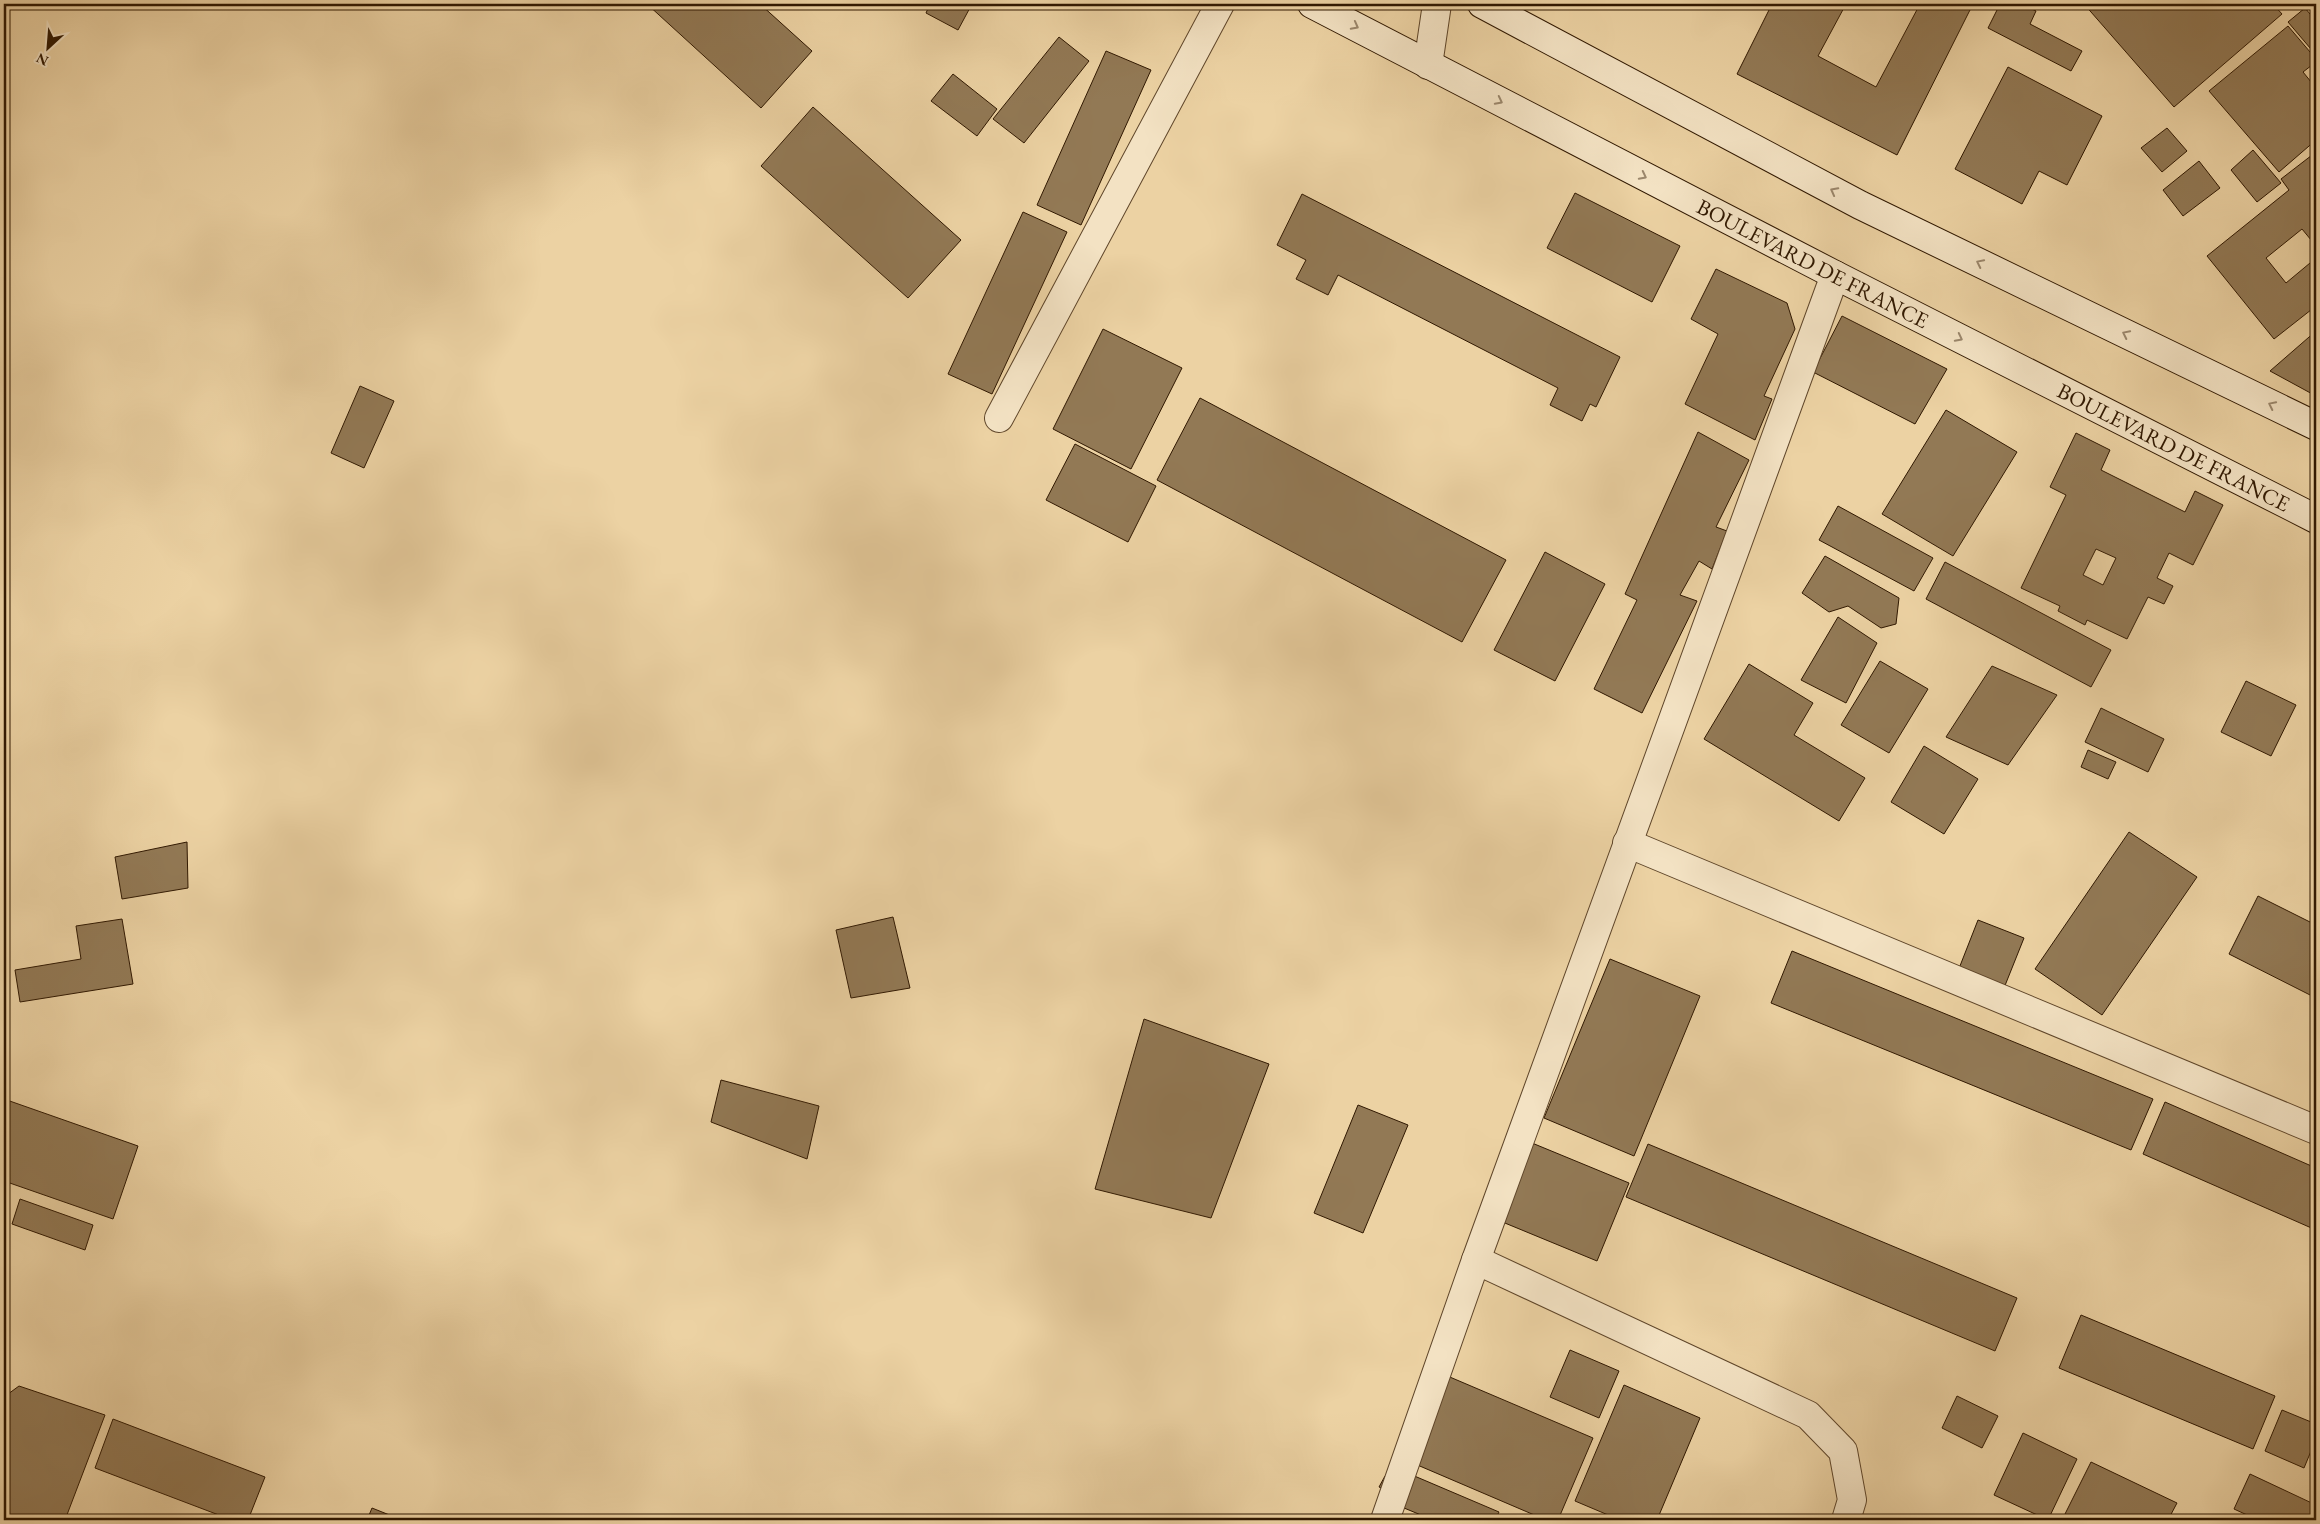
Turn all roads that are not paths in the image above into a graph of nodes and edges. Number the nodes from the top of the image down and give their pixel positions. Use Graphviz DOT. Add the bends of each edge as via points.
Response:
graph roads {
  1 [pos="1220,4"];
  2 [pos="1312,4"];
  3 [pos="1437,4"];
  4 [pos="1482,4"];
  5 [pos="1428,64"];
  6 [pos="1835,275"];
  7 [pos="999,418"];
  8 [pos="2316,426"];
  9 [pos="2316,519"];
  10 [pos="1627,843"];
  11 [pos="2316,1130"];
  12 [pos="1476,1260"];
  13 [pos="1385,1520"];
  14 [pos="1846,1520"];
  1 -- 7 [label="street"];
  2 -- 5 [label="street, BOULEVARD DE FRANCE, one-way"];
  3 -- 5 [label="street"];
  8 -- 4 [label="street, one-way" via="1860,205"];
  5 -- 6 [label="street, BOULEVARD DE FRANCE, one-way"];
  6 -- 9 [label="street, BOULEVARD DE FRANCE, one-way"];
  6 -- 10 [label="street"];
  10 -- 11 [label="street"];
  10 -- 12 [label="street"];
  12 -- 13 [label="street"];
  12 -- 14 [label="street" via="1808,1415 1843,1451 1852,1500"];
}
